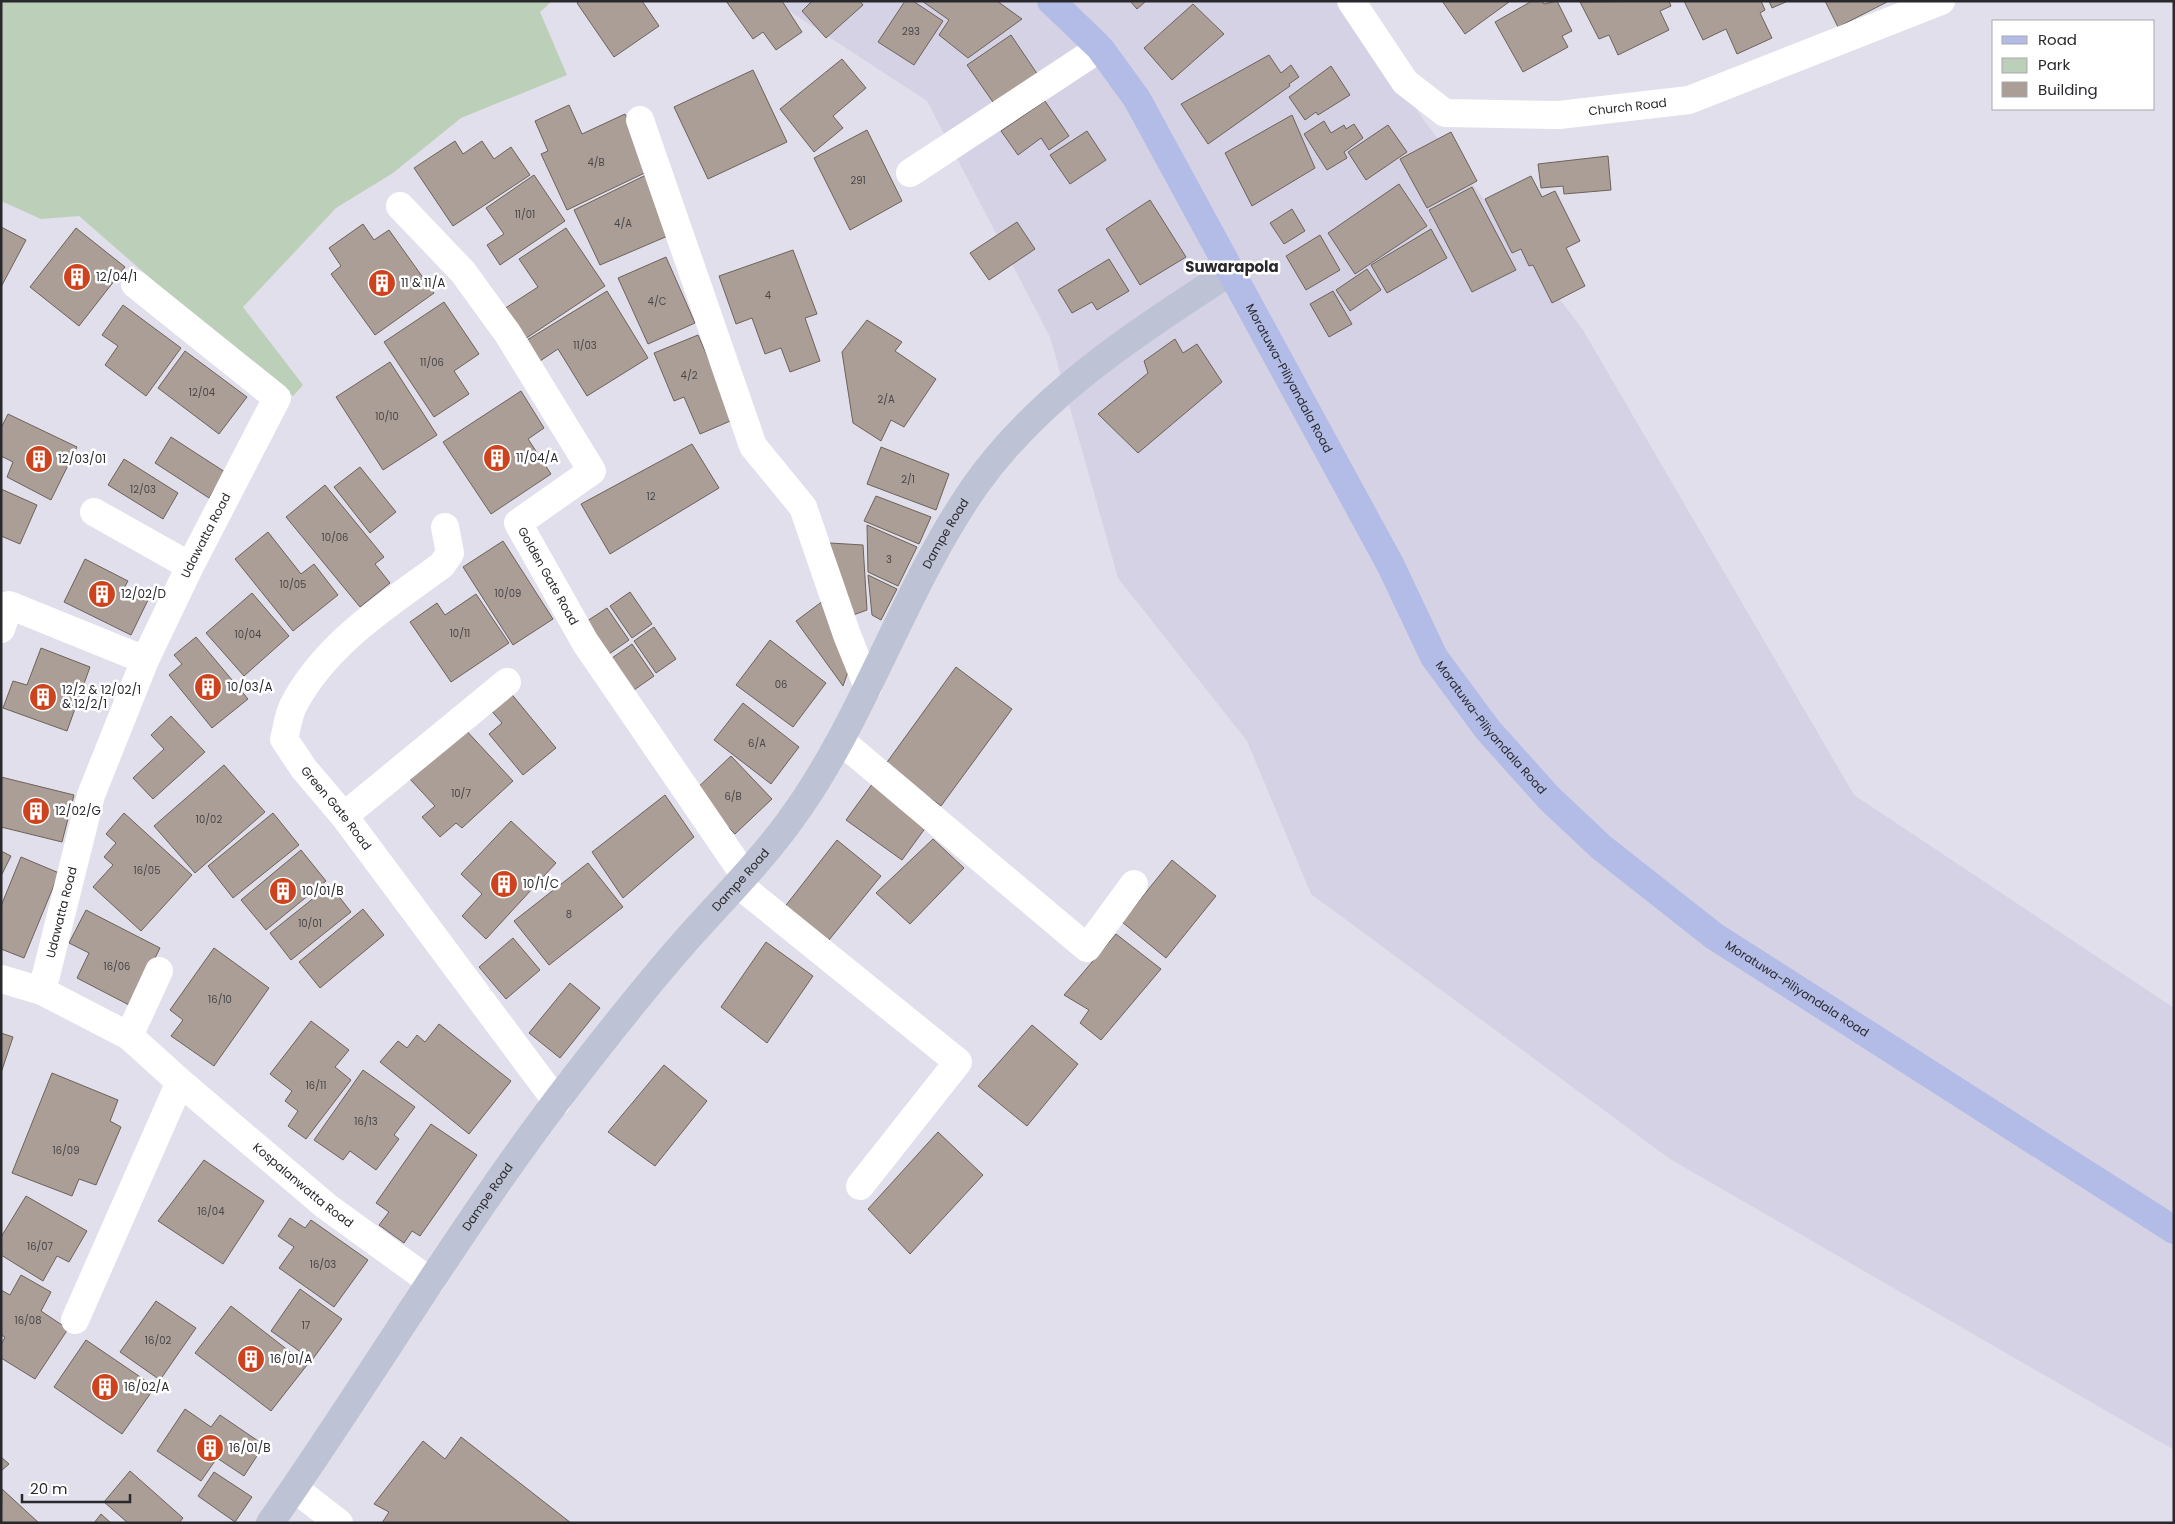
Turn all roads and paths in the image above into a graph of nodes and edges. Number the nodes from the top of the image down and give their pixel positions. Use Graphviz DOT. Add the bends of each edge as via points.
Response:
graph roads {
  1 [pos="1052,1"];
  2 [pos="1351,1"];
  3 [pos="1941,1"];
  4 [pos="1100,48"];
  5 [pos="640,120"];
  6 [pos="910,173"];
  7 [pos="400,206"];
  8 [pos="1231,272"];
  9 [pos="135,284"];
  10 [pos="94,512"];
  11 [pos="444,527"];
  12 [pos="190,566"];
  13 [pos="1,628"];
  14 [pos="145,660"];
  15 [pos="507,682"];
  16 [pos="868,687"];
  17 [pos="841,741"];
  18 [pos="344,816"];
  19 [pos="742,880"];
  20 [pos="1134,884"];
  21 [pos="159,972"];
  22 [pos="1,979"];
  23 [pos="42,991"];
  24 [pos="129,1036"];
  25 [pos="180,1082"];
  26 [pos="556,1102"];
  27 [pos="860,1186"];
  28 [pos="2174,1230"];
  29 [pos="431,1282"];
  30 [pos="76,1320"];
  31 [pos="294,1488"];
  32 [pos="270,1523"];
  33 [pos="339,1523"];
  1 -- 4 [label="main road, Moratuwa-Piliyandala Road"];
  2 -- 3 [label="street, Church Road" via="1405,82 1444,114 1559,114 1689,100"];
  4 -- 6 [label="street"];
  4 -- 8 [label="main road, Moratuwa-Piliyandala Road" via="1137,99"];
  5 -- 16 [label="street" via="753,446 803,507"];
  7 -- 19 [label="street, Golden Gate Road" via="463,272 508,334 592,471 518,523 585,642"];
  8 -- 16 [label="street, Dampe Road" via="1079,376 1017,432 975,486 943,538"];
  8 -- 28 [label="main road, Moratuwa-Piliyandala Road" via="1391,566 1434,657 1488,730 1549,798 1601,847 1714,936"];
  9 -- 12 [label="street, Udawatta Road" via="277,398"];
  10 -- 12 [label="street"];
  11 -- 18 [label="street, Green Gate Road" via="450,553 442,566 360,625 316,669 292,708 284,739 304,769"];
  12 -- 14 [label="street, Udawatta Road"];
  13 -- 14 [label="street" via="9,605"];
  14 -- 23 [label="street, Udawatta Road" via="91,795"];
  15 -- 18 [label="street"];
  16 -- 17 [label="street, Dampe Road"];
  17 -- 19 [label="street, Dampe Road" via="790,822"];
  17 -- 20 [label="street" via="1087,948"];
  18 -- 26 [label="street, Green Gate Road"];
  19 -- 26 [label="street, Dampe Road" via="639,996"];
  19 -- 27 [label="street" via="958,1062"];
  21 -- 24 [label="street"];
  22 -- 23 [label="street, Kospalanwatta Road"];
  23 -- 24 [label="street, Kospalanwatta Road"];
  24 -- 25 [label="street, Kospalanwatta Road"];
  25 -- 29 [label="street, Kospalanwatta Road" via="326,1206"];
  25 -- 30 [label="street"];
  26 -- 29 [label="street, Dampe Road"];
  29 -- 31 [label="street, Dampe Road"];
  31 -- 32 [label="street, Dampe Road"];
  31 -- 33 [label="street"];
}
